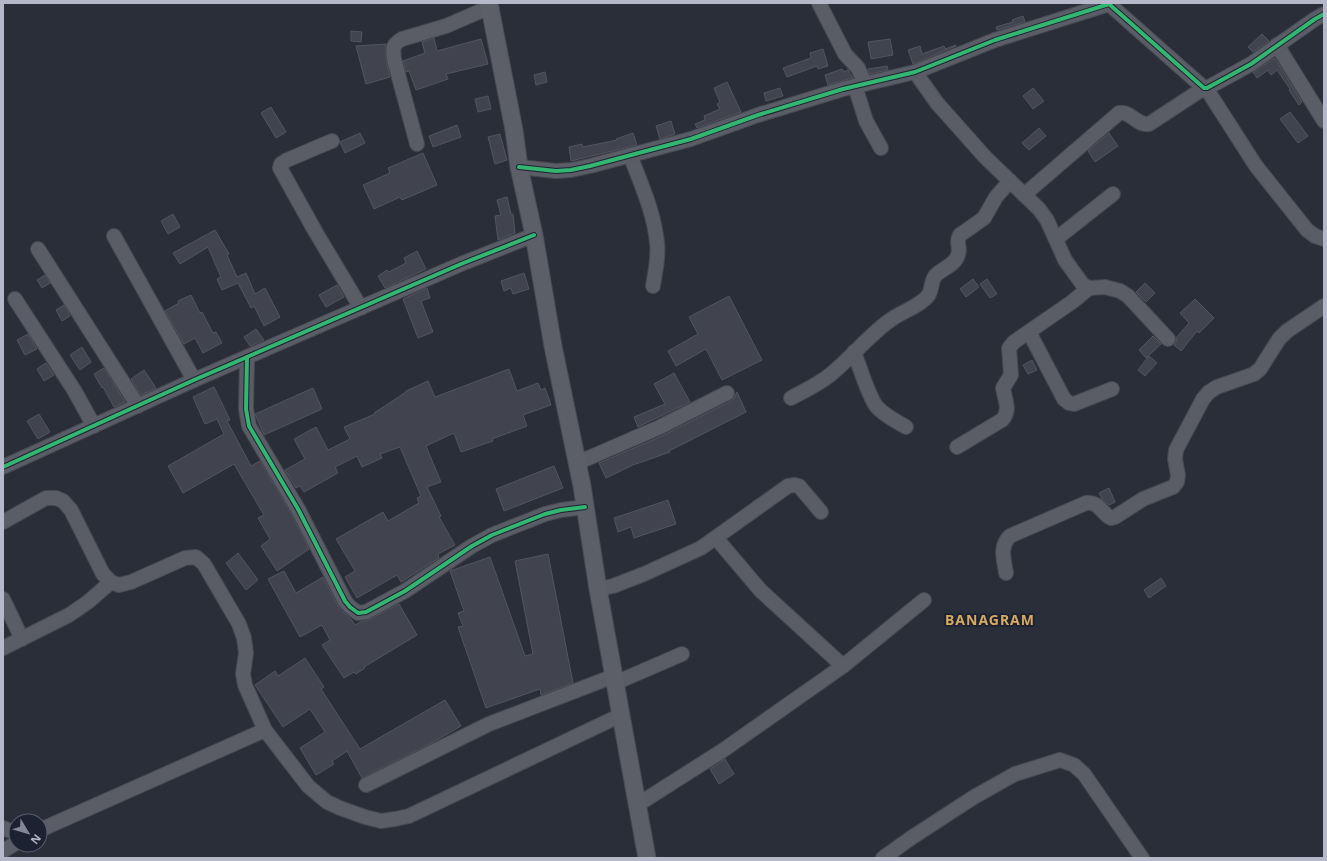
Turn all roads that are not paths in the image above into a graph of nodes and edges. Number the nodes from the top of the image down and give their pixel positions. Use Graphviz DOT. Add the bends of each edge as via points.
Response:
graph roads {
  1 [pos="820,3"];
  2 [pos="1108,4"];
  3 [pos="489,5"];
  4 [pos="1324,14"];
  5 [pos="1277,45"];
  6 [pos="914,72"];
  7 [pos="860,85"];
  8 [pos="1205,88"];
  9 [pos="1324,121"];
  10 [pos="332,141"];
  11 [pos="417,144"];
  12 [pos="882,148"];
  13 [pos="630,155"];
  14 [pos="520,167"];
  15 [pos="1010,181"];
  16 [pos="1114,194"];
  17 [pos="1024,195"];
  18 [pos="534,235"];
  19 [pos="114,236"];
  20 [pos="1056,239"];
  21 [pos="1324,239"];
  22 [pos="38,249"];
  23 [pos="653,286"];
  24 [pos="1089,288"];
  25 [pos="15,298"];
  26 [pos="1324,306"];
  27 [pos="361,308"];
  28 [pos="1029,332"];
  29 [pos="1168,339"];
  30 [pos="854,352"];
  31 [pos="247,357"];
  32 [pos="194,380"];
  33 [pos="1112,389"];
  34 [pos="727,393"];
  35 [pos="791,398"];
  36 [pos="138,406"];
  37 [pos="94,426"];
  38 [pos="906,427"];
  39 [pos="957,447"];
  40 [pos="577,463"];
  41 [pos="3,467"];
  42 [pos="585,507"];
  43 [pos="821,512"];
  44 [pos="3,522"];
  45 [pos="716,538"];
  46 [pos="1006,573"];
  47 [pos="110,582"];
  48 [pos="598,589"];
  49 [pos="3,599"];
  50 [pos="924,600"];
  51 [pos="22,638"];
  52 [pos="3,648"];
  53 [pos="682,654"];
  54 [pos="843,666"];
  55 [pos="615,680"];
  56 [pos="621,715"];
  57 [pos="265,730"];
  58 [pos="366,785"];
  59 [pos="637,805"];
  60 [pos="48,826"];
  61 [pos="647,858"];
  62 [pos="883,858"];
  63 [pos="1142,858"];
  1 -- 7 [label="street" via="845,54 860,72"];
  2 -- 6 [label="street" via="995,40"];
  2 -- 8 [label="street"];
  3 -- 11 [label="street" via="446,26 396,42 393,48 394,59"];
  3 -- 14 [label="main road"];
  4 -- 5 [label="street"];
  5 -- 8 [label="street" via="1251,64"];
  5 -- 9 [label="street"];
  6 -- 7 [label="street"];
  6 -- 15 [label="street" via="937,103"];
  7 -- 12 [label="street" via="866,121"];
  7 -- 13 [label="street" via="758,115 690,139"];
  8 -- 17 [label="street" via="1149,124 1142,124 1125,113 1119,113"];
  8 -- 21 [label="street" via="1256,166 1307,230"];
  10 -- 27 [label="street" via="287,160 280,168"];
  13 -- 14 [label="street" via="571,170"];
  13 -- 23 [label="street" via="651,210 657,244"];
  14 -- 18 [label="main road"];
  15 -- 17 [label="street"];
  15 -- 30 [label="street" via="996,197 984,218 960,235 958,256 933,280 931,292 927,297 890,320"];
  16 -- 20 [label="street"];
  17 -- 20 [label="street" via="1039,209"];
  18 -- 27 [label="street"];
  18 -- 40 [label="main road"];
  19 -- 32 [label="street"];
  20 -- 24 [label="street" via="1065,260 1083,285"];
  22 -- 36 [label="street"];
  24 -- 28 [label="street"];
  24 -- 29 [label="street" via="1105,287 1128,296"];
  25 -- 37 [label="street"];
  26 -- 46 [label="street" via="1287,331 1254,374 1217,387 1203,399 1176,450 1178,475 1173,487 1143,499 1115,517 1107,516 1092,502 1086,503 1010,536 1003,548"];
  27 -- 31 [label="street"];
  28 -- 33 [label="street" via="1064,400 1074,404"];
  28 -- 39 [label="street" via="1009,348 1011,375 1003,388 1008,410 1006,415"];
  30 -- 35 [label="street" via="831,375"];
  30 -- 38 [label="street" via="876,406"];
  31 -- 32 [label="street"];
  31 -- 42 [label="street" via="246,409 249,426 298,509 345,601 358,613 366,612 405,591 492,535 544,514"];
  32 -- 36 [label="street"];
  34 -- 40 [label="street" via="660,427"];
  36 -- 37 [label="street"];
  37 -- 41 [label="street"];
  40 -- 42 [label="main road"];
  42 -- 48 [label="main road"];
  43 -- 45 [label="street" via="799,486 788,486"];
  44 -- 47 [label="street" via="46,498 63,501 71,510 103,574"];
  45 -- 48 [label="street" via="691,553 644,574"];
  45 -- 54 [label="street" via="761,591"];
  47 -- 51 [label="street" via="69,615"];
  47 -- 57 [label="street" via="119,585 131,582 186,558 196,557 204,564 239,624 246,653 244,684"];
  48 -- 55 [label="main road"];
  49 -- 51 [label="street"];
  50 -- 54 [label="street"];
  51 -- 52 [label="street"];
  53 -- 55 [label="street"];
  54 -- 59 [label="street" via="722,751"];
  55 -- 56 [label="main road"];
  55 -- 58 [label="street" via="489,724"];
  56 -- 57 [label="street" via="409,816 381,821 340,808 316,794"];
  56 -- 59 [label="main road"];
  57 -- 60 [label="street"];
  59 -- 61 [label="main road"];
  62 -- 63 [label="street" via="1015,774 1060,760 1074,765 1084,774"];
}
